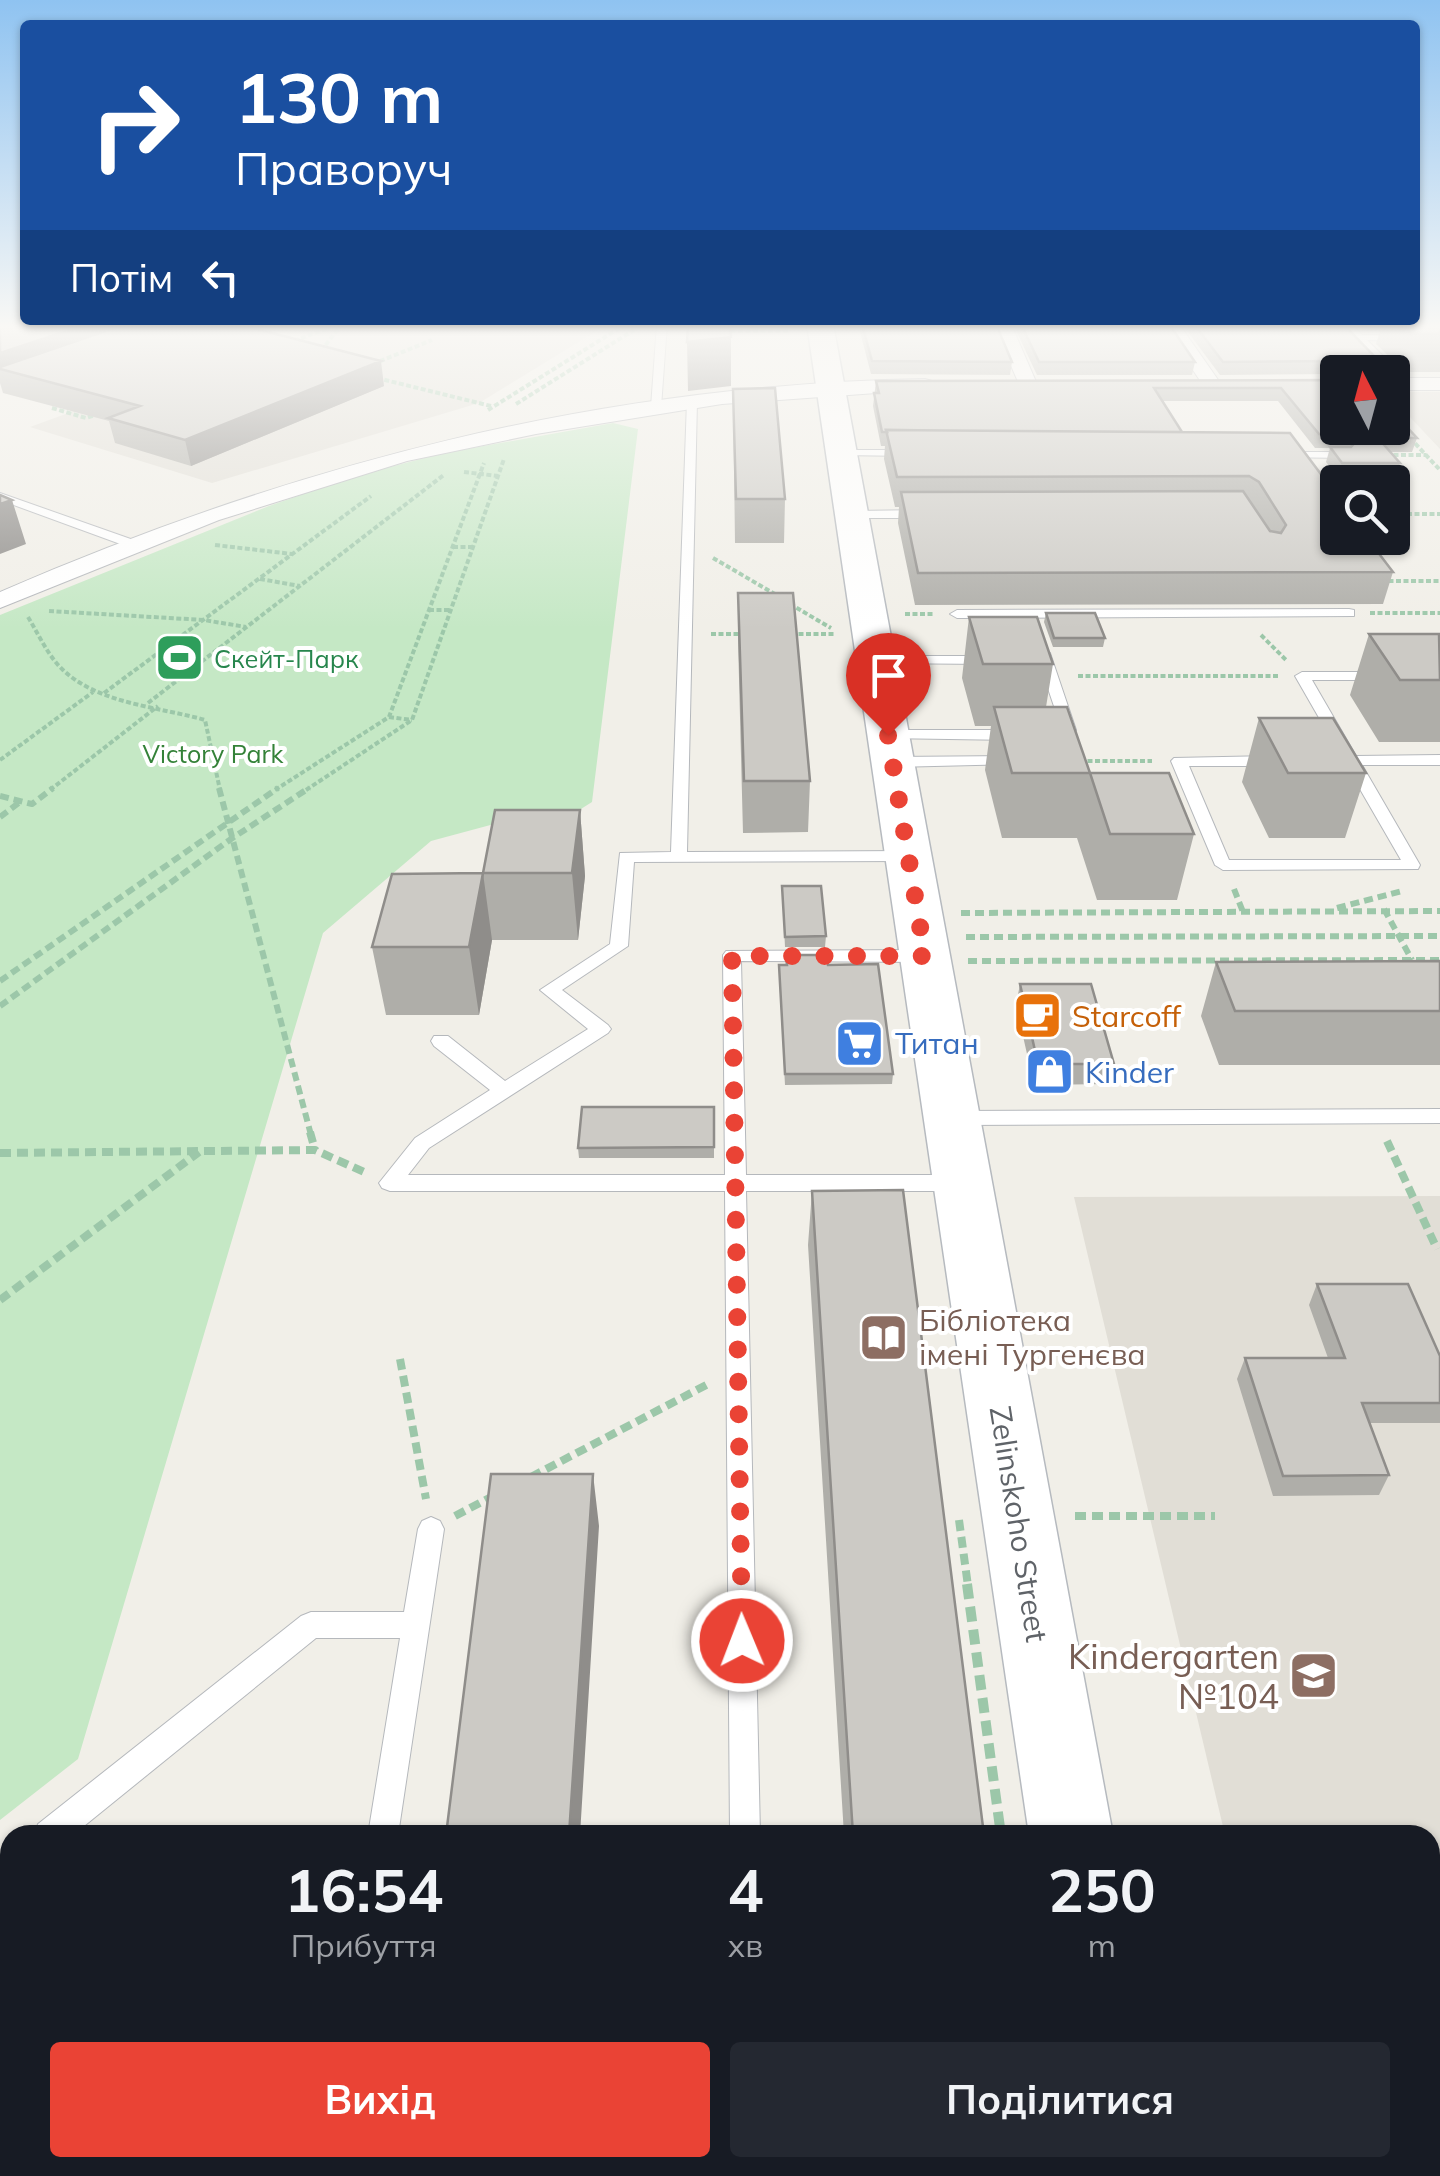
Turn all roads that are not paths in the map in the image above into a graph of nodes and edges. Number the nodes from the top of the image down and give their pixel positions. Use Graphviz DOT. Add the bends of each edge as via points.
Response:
graph roads {
  1 [pos="549,426"];
  2 [pos="691,426"];
  3 [pos="837,426"];
  4 [pos="842,453"];
  5 [pos="924,453"];
  6 [pos="1345,455"];
  7 [pos="1272,456"];
  8 [pos="0,496"];
  9 [pos="852,514"];
  10 [pos="938,514"];
  11 [pos="138,546"];
  12 [pos="4,595"];
  13 [pos="1349,613"];
  14 [pos="957,614"];
  15 [pos="1038,637"];
  16 [pos="876,660"];
  17 [pos="1006,660"];
  18 [pos="1026,660"];
  19 [pos="1400,676"];
  20 [pos="1034,735"];
  21 [pos="1052,735"];
  22 [pos="1070,735"];
  23 [pos="891,748"];
  24 [pos="1351,760"];
  25 [pos="1440,760"];
  26 [pos="1022,761"];
  27 [pos="1079,761"];
  28 [pos="1294,761"];
  29 [pos="1313,761"];
  30 [pos="909,856"];
  31 [pos="679,857"];
  32 [pos="953,942"];
  33 [pos="441,1041"];
  34 [pos="502,1090"];
  35 [pos="1440,1116"];
  36 [pos="952,1118"];
  37 [pos="963,1183"];
  38 [pos="735,1184"];
  39 [pos="431,1529"];
  40 [pos="416,1624"];
  41 [pos="61,1825"];
  42 [pos="385,1825"];
  43 [pos="745,1825"];
  44 [pos="1069,1825"];
  1 -- 11 [label="street" via="340,472"];
  2 -- 31 [label="lane"];
  3 -- 4 [label="street, Zelinskoho Street"];
  4 -- 5 [label="lane"];
  4 -- 9 [label="street, Zelinskoho Street"];
  6 -- 7 [label="lane"];
  8 -- 11 [label="lane"];
  9 -- 10 [label="lane"];
  9 -- 16 [label="street, Zelinskoho Street"];
  11 -- 12 [label="street"];
  13 -- 15 [label="lane" via="1240,613"];
  14 -- 15 [label="lane"];
  15 -- 18 [label="lane"];
  15 -- 22 [label="lane"];
  16 -- 17 [label="lane"];
  16 -- 23 [label="street, Zelinskoho Street"];
  19 -- 24 [label="lane" via="1302,676"];
  20 -- 23 [label="lane"];
  21 -- 22 [label="lane"];
  22 -- 27 [label="lane"];
  23 -- 26 [label="lane"];
  23 -- 30 [label="street, Zelinskoho Street"];
  24 -- 25 [label="lane"];
  24 -- 28 [label="lane" via="1412,865 1223,865 1193,814 1179,761"];
  24 -- 29 [label="lane"];
  30 -- 31 [label="lane"];
  30 -- 32 [label="street, Zelinskoho Street"];
  31 -- 34 [label="lane" via="626,857 619,946 549,990 601,1029"];
  32 -- 36 [label="street, Zelinskoho Street"];
  32 -- 38 [label="lane" via="732,956"];
  33 -- 34 [label="lane"];
  34 -- 38 [label="lane" via="422,1144 390,1183"];
  35 -- 36 [label="lane"];
  36 -- 37 [label="street, Zelinskoho Street"];
  37 -- 38 [label="lane"];
  37 -- 44 [label="street, Zelinskoho Street"];
  38 -- 43 [label="lane"];
  39 -- 40 [label="lane"];
  40 -- 41 [label="lane" via="311,1624"];
  40 -- 42 [label="lane"];
}
